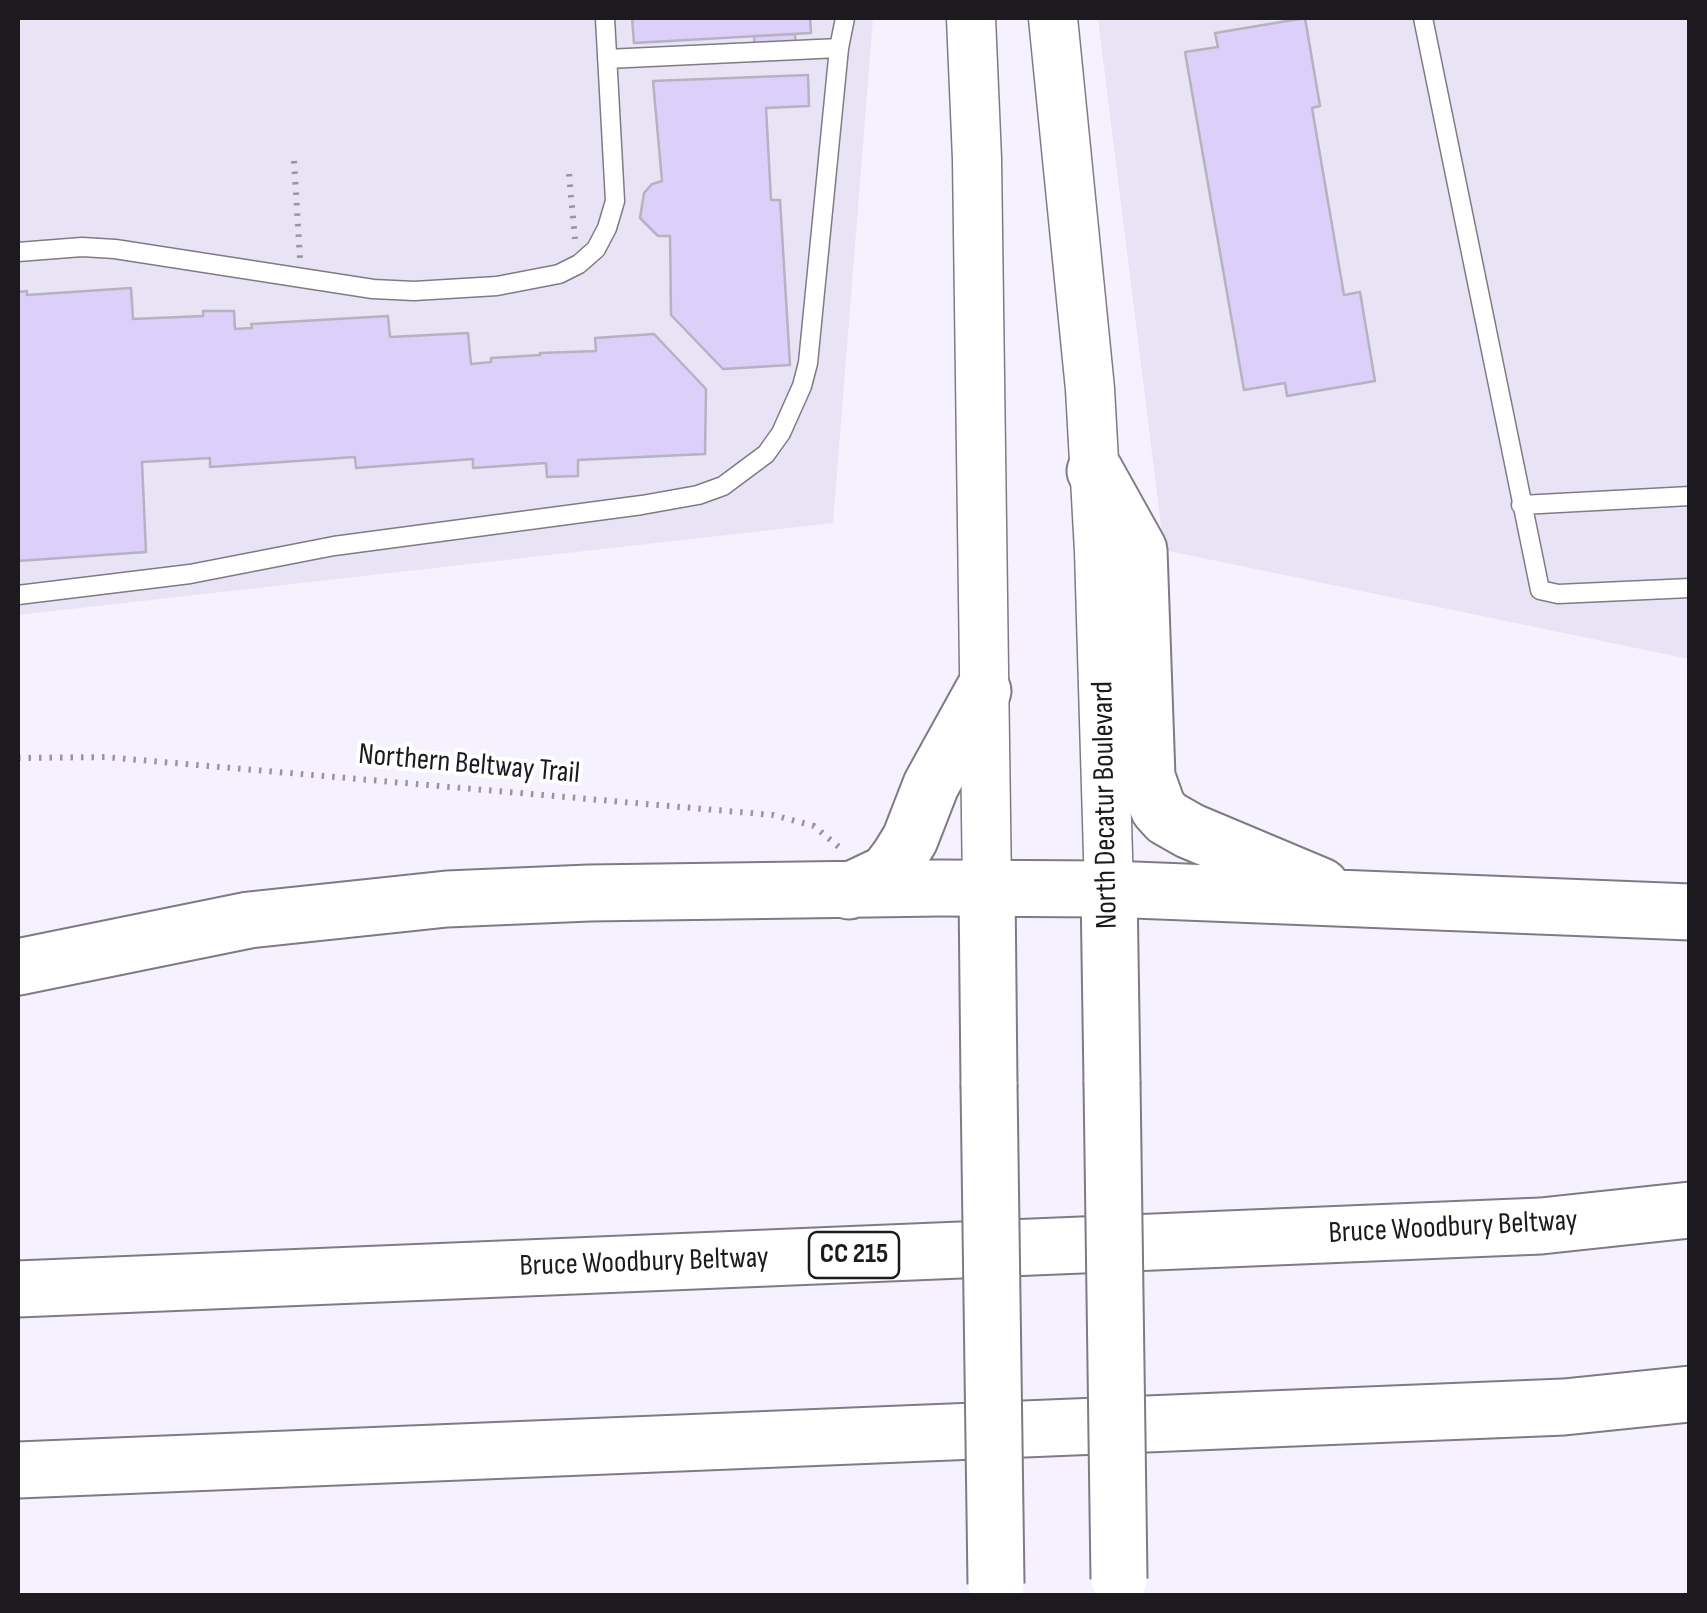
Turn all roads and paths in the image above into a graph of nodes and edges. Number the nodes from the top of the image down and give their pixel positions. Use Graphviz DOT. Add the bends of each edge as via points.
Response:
graph roads {
  1 [pos="604,18"];
  2 [pos="845,18"];
  3 [pos="971,18"];
  4 [pos="1053,18"];
  5 [pos="1423,18"];
  6 [pos="839,48"];
  7 [pos="607,59"];
  8 [pos="294,160"];
  9 [pos="18,252"];
  10 [pos="302,277"];
  11 [pos="1095,471"];
  12 [pos="1690,496"];
  13 [pos="1521,505"];
  14 [pos="1690,588"];
  15 [pos="18,595"];
  16 [pos="984,690"];
  17 [pos="18,758"];
  18 [pos="849,872"];
  19 [pos="987,888"];
  20 [pos="1108,889"];
  21 [pos="1351,899"];
  22 [pos="1690,912"];
  23 [pos="18,967"];
  24 [pos="1690,1210"];
  25 [pos="18,1289"];
  26 [pos="1690,1394"];
  27 [pos="18,1470"];
  28 [pos="1119,1587"];
  29 [pos="996,1590"];
  1 -- 7 [label="lane"];
  2 -- 6 [label="lane"];
  3 -- 16 [label="main road"];
  4 -- 11 [label="main road, North Decatur Boulevard"];
  5 -- 13 [label="lane"];
  6 -- 7 [label="lane"];
  6 -- 15 [label="lane" via="805,374 774,443 736,477 698,494 642,505"];
  7 -- 10 [label="lane" via="615,201 596,248 579,264 528,282 426,290"];
  8 -- 10 [label="path"];
  9 -- 10 [label="lane" via="115,249"];
  11 -- 20 [label="main road, North Decatur Boulevard"];
  11 -- 21 [label="main road" via="1139,550 1147,777 1158,808 1190,831"];
  12 -- 13 [label="lane"];
  13 -- 14 [label="lane" via="1540,590"];
  16 -- 18 [label="main road" via="930,785 899,858 887,874"];
  16 -- 19 [label="main road"];
  17 -- 18 [label="path, Northern Beltway Trail" via="106,757 774,815 814,826"];
  18 -- 19 [label="main road"];
  18 -- 23 [label="main road" via="412,902 232,923"];
  19 -- 20 [label="main road"];
  19 -- 29 [label="main road, bridge"];
  20 -- 21 [label="main road"];
  20 -- 28 [label="main road, North Decatur Boulevard, bridge"];
  21 -- 22 [label="main road"];
  24 -- 25 [label="main road, Bruce Woodbury Beltway / CC 215" via="1522,1227"];
  26 -- 27 [label="main road" via="1564,1407"];
}
